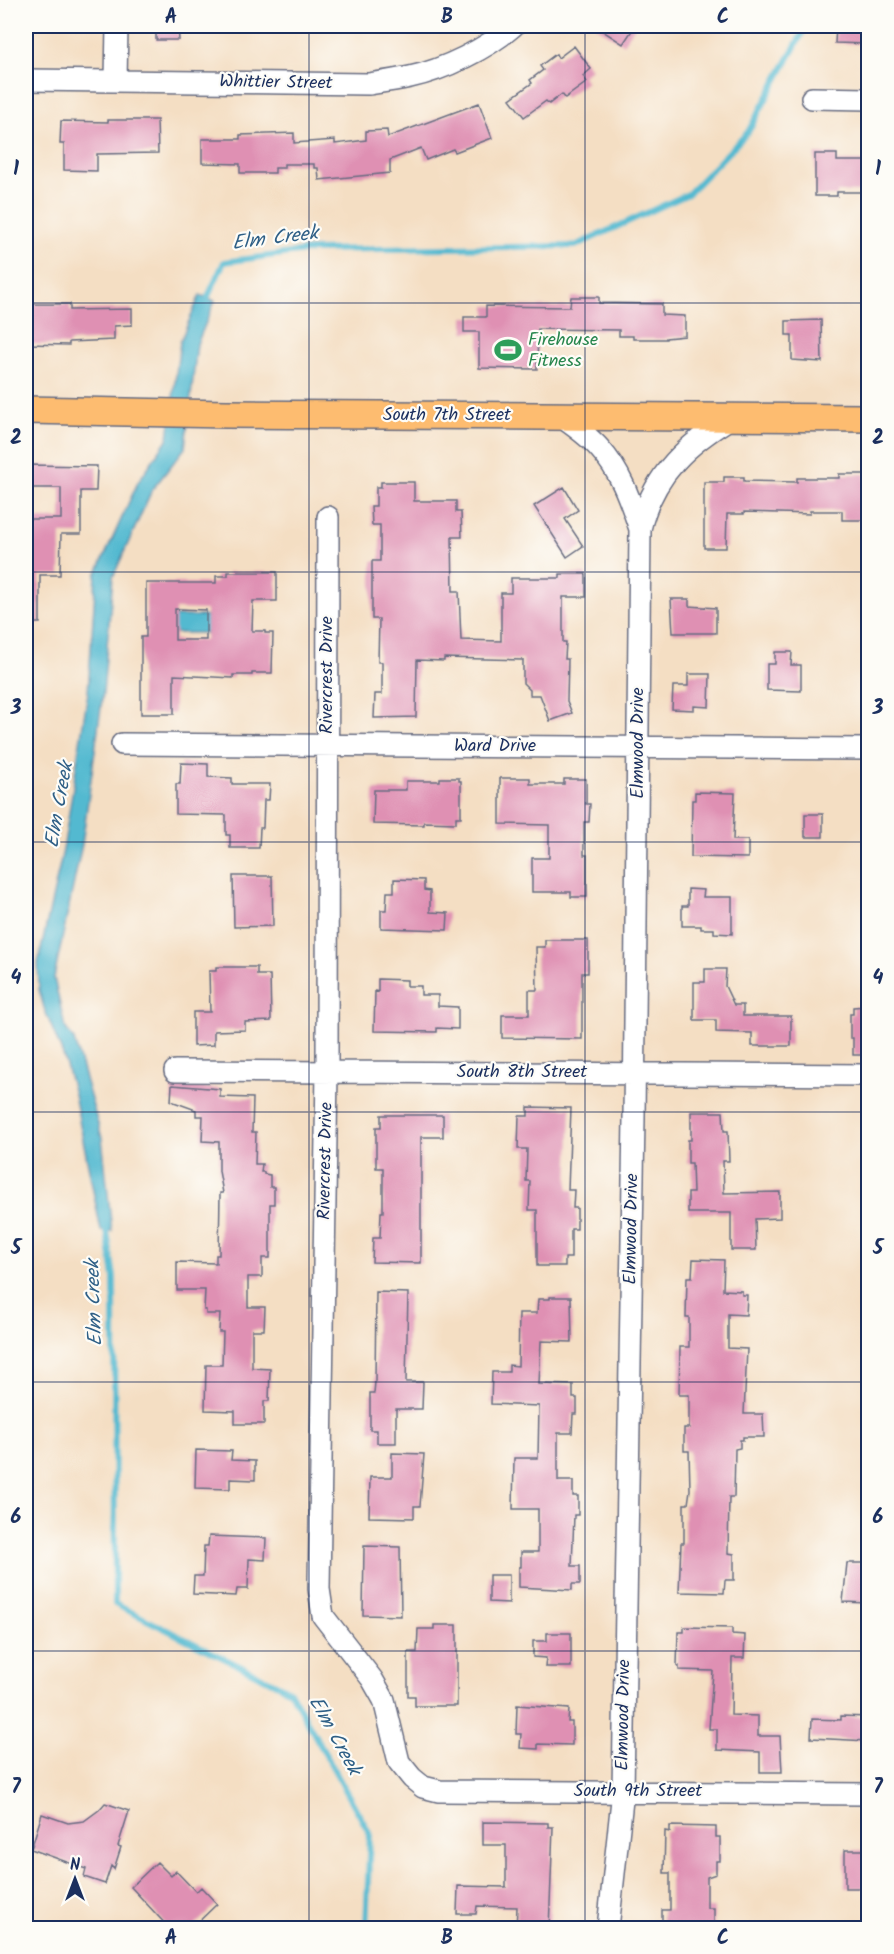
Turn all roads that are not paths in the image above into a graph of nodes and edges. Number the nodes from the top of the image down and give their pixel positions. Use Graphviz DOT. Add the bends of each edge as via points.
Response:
graph roads {
  1 [pos="117,26"];
  2 [pos="513,26"];
  3 [pos="26,80"];
  4 [pos="116,80"];
  5 [pos="812,98"];
  6 [pos="868,99"];
  7 [pos="26,410"];
  8 [pos="560,416"];
  9 [pos="734,416"];
  10 [pos="868,418"];
  11 [pos="328,517"];
  12 [pos="640,529"];
  13 [pos="122,744"];
  14 [pos="326,746"];
  15 [pos="639,747"];
  16 [pos="868,749"];
  17 [pos="175,1071"];
  18 [pos="327,1071"];
  19 [pos="635,1073"];
  20 [pos="868,1075"];
  21 [pos="412,1778"];
  22 [pos="623,1791"];
  23 [pos="868,1794"];
  24 [pos="608,1929"];
  1 -- 4 [label="street"];
  2 -- 4 [label="street, Whittier Street" via="458,60 412,77 369,84"];
  3 -- 4 [label="street, Whittier Street"];
  5 -- 6 [label="street"];
  7 -- 8 [label="main road, South 7th Street"];
  8 -- 9 [label="main road, South 7th Street"];
  8 -- 12 [label="street, Elmwood Drive" via="613,465"];
  9 -- 10 [label="main road, South 7th Street"];
  9 -- 12 [label="street, Elmwood Drive" via="687,447 670,467 653,491"];
  11 -- 14 [label="street, Rivercrest Drive"];
  12 -- 15 [label="street, Elmwood Drive"];
  13 -- 14 [label="street, Ward Drive"];
  14 -- 15 [label="street, Ward Drive"];
  14 -- 18 [label="street, Rivercrest Drive"];
  15 -- 16 [label="street, Ward Drive"];
  15 -- 19 [label="street, Elmwood Drive"];
  17 -- 18 [label="street, South 8th Street"];
  18 -- 19 [label="street, South 8th Street"];
  18 -- 21 [label="street, Rivercrest Drive" via="320,1606 329,1627 372,1679 384,1700 399,1762"];
  19 -- 20 [label="street, South 8th Street"];
  19 -- 22 [label="street, Elmwood Drive"];
  21 -- 22 [label="street, South 9th Street" via="423,1787 439,1791"];
  22 -- 23 [label="street, South 9th Street"];
  22 -- 24 [label="street, Elmwood Drive"];
}
